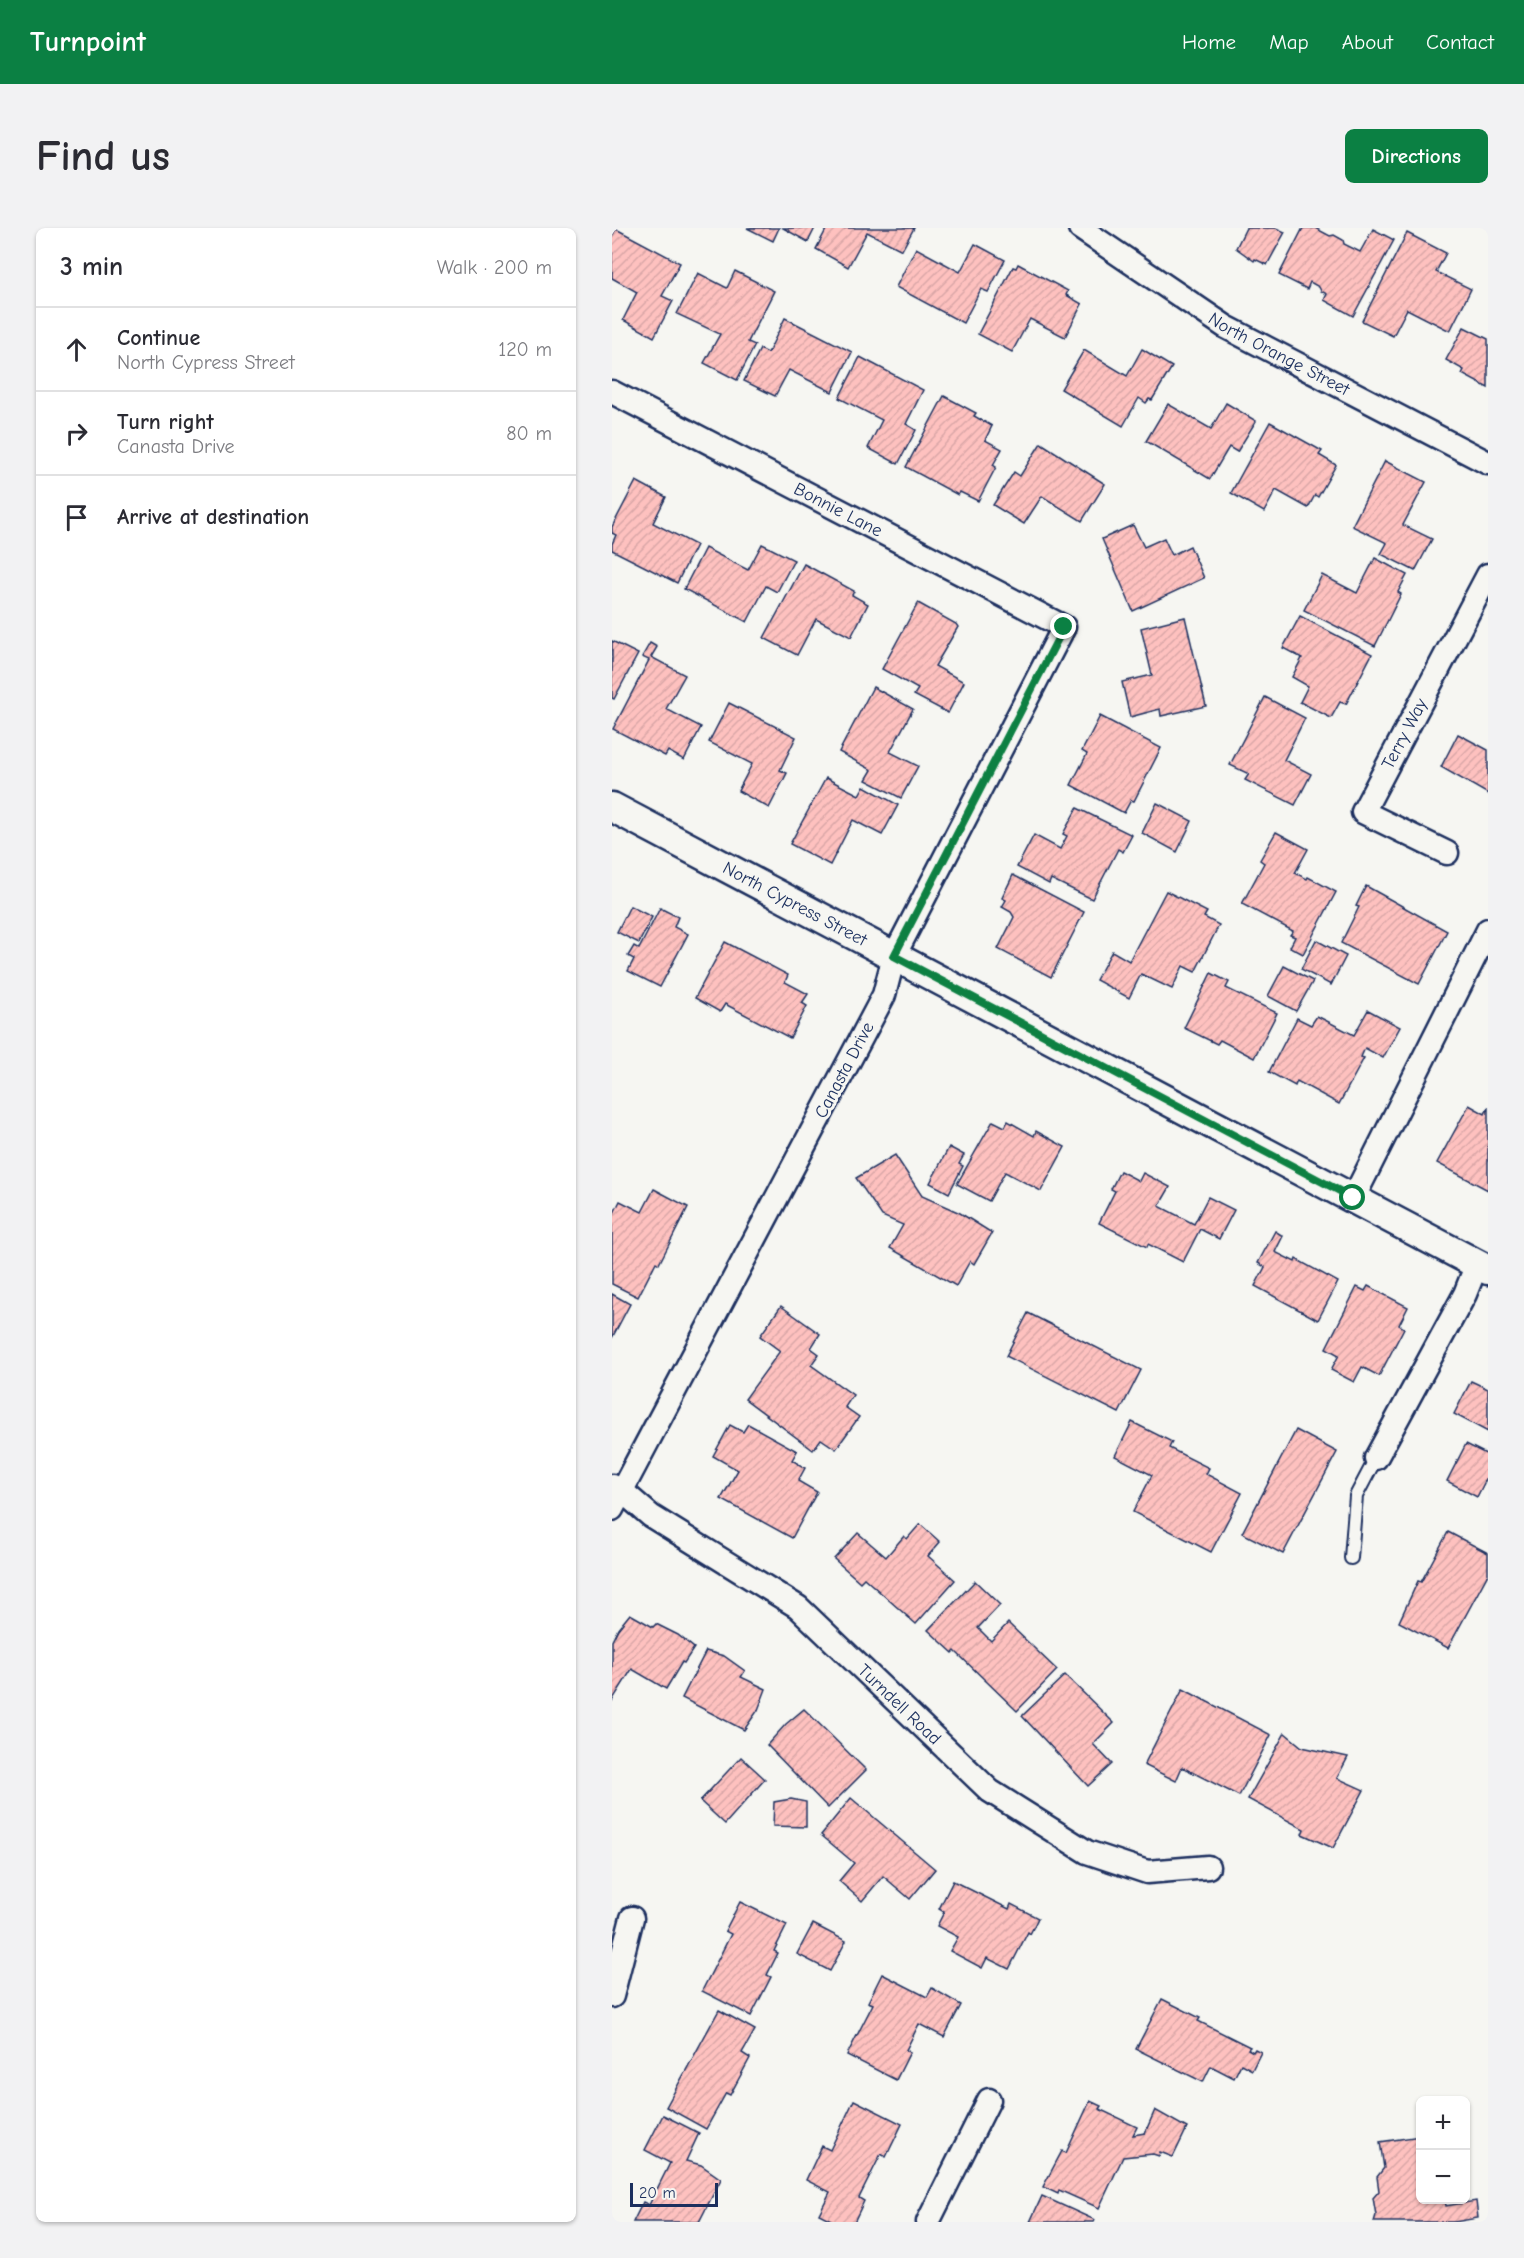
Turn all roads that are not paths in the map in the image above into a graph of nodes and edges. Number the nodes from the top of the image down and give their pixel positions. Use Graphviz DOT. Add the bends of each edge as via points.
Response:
graph roads {
  1 [pos="1080,228"];
  2 [pos="612,392"];
  3 [pos="1488,463"];
  4 [pos="1488,575"];
  5 [pos="1064,627"];
  6 [pos="612,807"];
  7 [pos="1447,854"];
  8 [pos="1488,930"];
  9 [pos="894,956"];
  10 [pos="1353,1198"];
  11 [pos="1482,1267"];
  12 [pos="1376,1458"];
  13 [pos="615,1495"];
  14 [pos="1351,1558"];
  15 [pos="1208,1867"];
  16 [pos="633,1918"];
  17 [pos="612,1996"];
  18 [pos="989,2100"];
  19 [pos="928,2222"];
  1 -- 3 [label="street, North Orange Street" via="1226,327"];
  2 -- 5 [label="street, Bonnie Lane"];
  4 -- 7 [label="street, Terry Way" via="1363,812"];
  5 -- 9 [label="street, Canasta Drive"];
  6 -- 9 [label="street, North Cypress Street"];
  8 -- 10 [label="street"];
  9 -- 10 [label="street, North Cypress Street"];
  9 -- 13 [label="street, Canasta Drive" via="884,995"];
  10 -- 11 [label="street, North Cypress Street"];
  11 -- 12 [label="street"];
  12 -- 14 [label="lane" via="1356,1496"];
  13 -- 15 [label="street, Turndell Road" via="798,1607 990,1791 1087,1852 1147,1872"];
  16 -- 17 [label="street"];
  18 -- 19 [label="street"];
}
